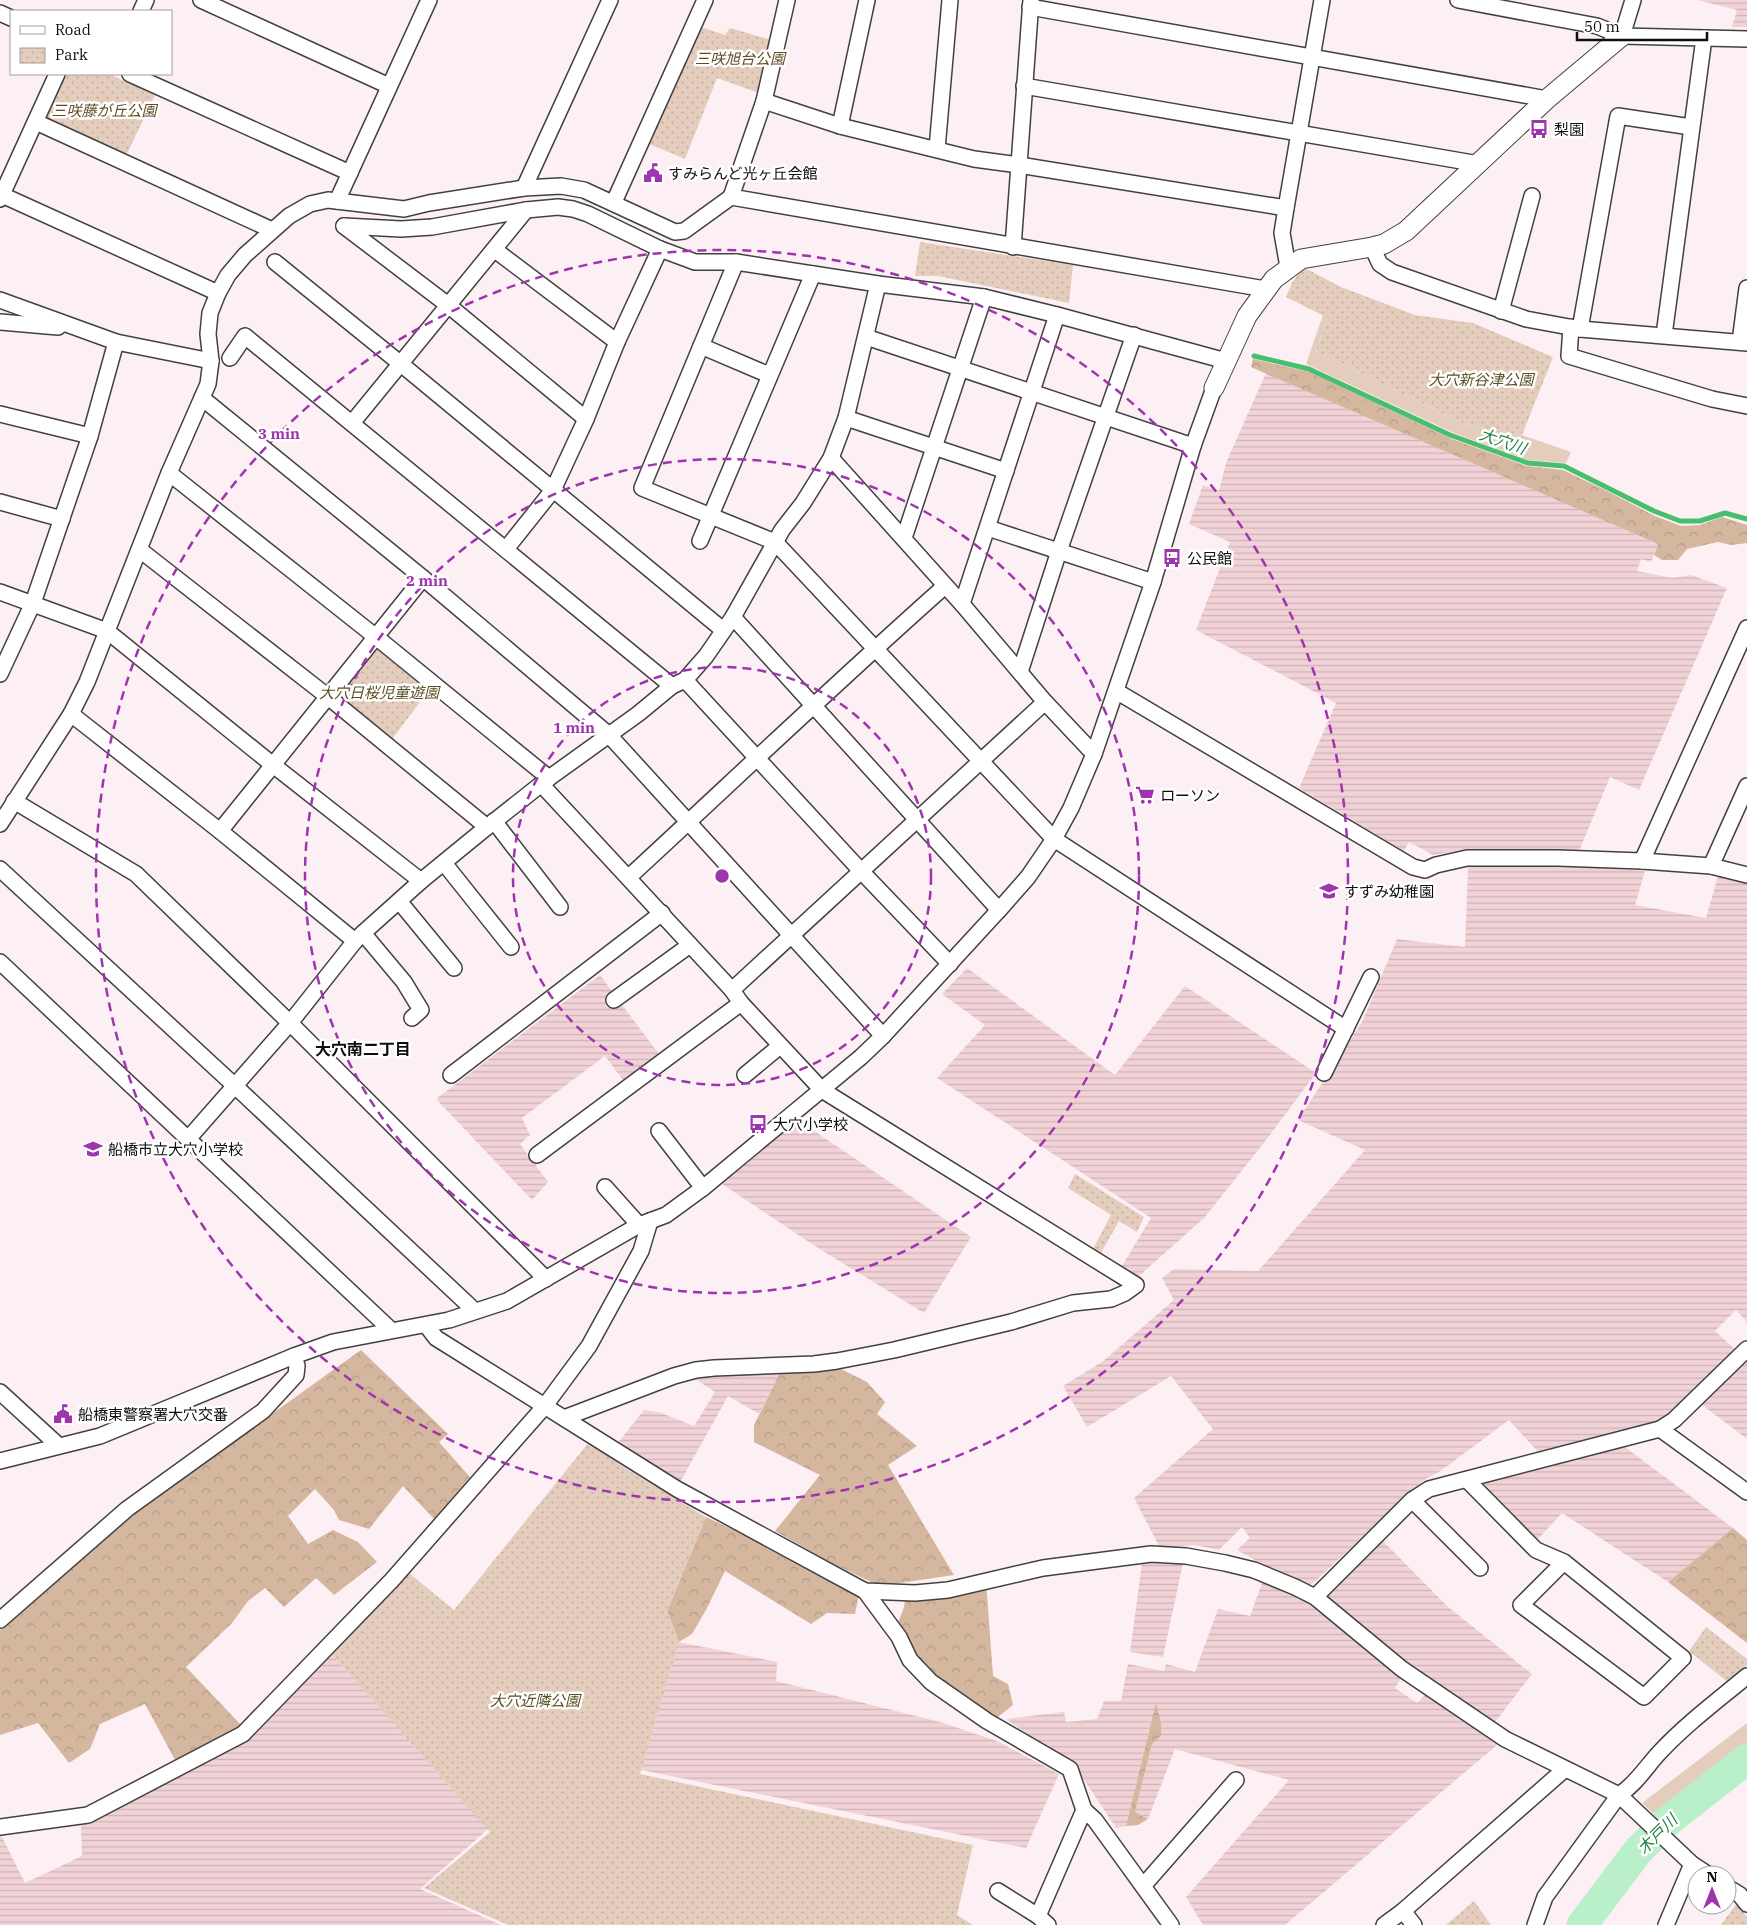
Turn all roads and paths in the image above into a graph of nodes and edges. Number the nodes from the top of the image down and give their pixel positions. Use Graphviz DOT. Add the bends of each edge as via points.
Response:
graph roads {
  1 [pos="201,0"];
  2 [pos="428,0"];
  3 [pos="610,0"];
  4 [pos="705,0"];
  5 [pos="787,0"];
  6 [pos="867,0"];
  7 [pos="950,0"];
  8 [pos="1322,0"];
  9 [pos="1458,0"];
  10 [pos="1633,0"];
  11 [pos="1493,3"];
  12 [pos="1030,4"];
  13 [pos="1622,36"];
  14 [pos="1704,38"];
  15 [pos="1747,39"];
  16 [pos="1312,57"];
  17 [pos="57,75"];
  18 [pos="132,75"];
  19 [pos="389,86"];
  20 [pos="1024,86"];
  21 [pos="1547,99"];
  22 [pos="764,101"];
  23 [pos="36,122"];
  24 [pos="840,126"];
  25 [pos="1691,127"];
  26 [pos="1299,133"];
  27 [pos="937,149"];
  28 [pos="1479,164"];
  29 [pos="1019,165"];
  30 [pos="350,173"];
  31 [pos="524,188"];
  32 [pos="1532,196"];
  33 [pos="1,197"];
  34 [pos="731,197"];
  35 [pos="337,202"];
  36 [pos="614,202"];
  37 [pos="1286,208"];
  38 [pos="526,210"];
  39 [pos="272,230"];
  40 [pos="1013,247"];
  41 [pos="1372,247"];
  42 [pos="660,249"];
  43 [pos="495,250"];
  44 [pos="275,262"];
  45 [pos="736,262"];
  46 [pos="1288,267"];
  47 [pos="813,274"];
  48 [pos="878,284"];
  49 [pos="1747,288"];
  50 [pos="1265,289"];
  51 [pos="218,294"];
  52 [pos="984,297"];
  53 [pos="0,300"];
  54 [pos="448,305"];
  55 [pos="1501,310"];
  56 [pos="1057,315"];
  57 [pos="0,322"];
  58 [pos="76,328"];
  59 [pos="1576,328"];
  60 [pos="1134,335"];
  61 [pos="1664,335"];
  62 [pos="866,337"];
  63 [pos="116,342"];
  64 [pos="617,342"];
  65 [pos="1744,342"];
  66 [pos="700,346"];
  67 [pos="230,358"];
  68 [pos="211,361"];
  69 [pos="1226,361"];
  70 [pos="401,364"];
  71 [pos="960,367"];
  72 [pos="769,375"];
  73 [pos="1214,388"];
  74 [pos="1032,391"];
  75 [pos="202,398"];
  76 [pos="1747,406"];
  77 [pos="0,414"];
  78 [pos="1106,416"];
  79 [pos="846,418"];
  80 [pos="586,419"];
  81 [pos="352,423"];
  82 [pos="90,436"];
  83 [pos="1193,446"];
  84 [pos="934,447"];
  85 [pos="831,458"];
  86 [pos="1006,471"];
  87 [pos="169,473"];
  88 [pos="553,490"];
  89 [pos="0,502"];
  90 [pos="710,515"];
  91 [pos="62,519"];
  92 [pos="988,528"];
  93 [pos="904,538"];
  94 [pos="700,541"];
  95 [pos="775,542"];
  96 [pos="506,549"];
  97 [pos="140,550"];
  98 [pos="1059,551"];
  99 [pos="423,578"];
  100 [pos="1153,582"];
  101 [pos="945,586"];
  102 [pos="0,592"];
  103 [pos="33,603"];
  104 [pos="962,604"];
  105 [pos="733,617"];
  106 [pos="1747,628"];
  107 [pos="723,630"];
  108 [pos="107,631"];
  109 [pos="376,637"];
  110 [pos="875,648"];
  111 [pos="1020,672"];
  112 [pos="0,674"];
  113 [pos="679,683"];
  114 [pos="1116,691"];
  115 [pos="327,696"];
  116 [pos="1045,702"];
  117 [pos="814,706"];
  118 [pos="71,714"];
  119 [pos="609,735"];
  120 [pos="1094,754"];
  121 [pos="757,758"];
  122 [pos="980,761"];
  123 [pos="273,765"];
  124 [pos="545,781"];
  125 [pos="1747,786"];
  126 [pos="14,801"];
  127 [pos="916,819"];
  128 [pos="688,822"];
  129 [pos="0,824"];
  130 [pos="490,824"];
  131 [pos="220,831"];
  132 [pos="1054,839"];
  133 [pos="1642,861"];
  134 [pos="444,863"];
  135 [pos="1711,866"];
  136 [pos="0,870"];
  137 [pos="861,871"];
  138 [pos="1747,875"];
  139 [pos="629,877"];
  140 [pos="421,881"];
  141 [pos="399,901"];
  142 [pos="560,907"];
  143 [pos="999,910"];
  144 [pos="662,913"];
  145 [pos="791,936"];
  146 [pos="359,937"];
  147 [pos="690,945"];
  148 [pos="511,947"];
  149 [pos="0,962"];
  150 [pos="950,964"];
  151 [pos="454,968"];
  152 [pos="1371,977"];
  153 [pos="736,996"];
  154 [pos="614,1000"];
  155 [pos="412,1018"];
  156 [pos="290,1023"];
  157 [pos="1346,1029"];
  158 [pos="883,1036"];
  159 [pos="780,1046"];
  160 [pos="1324,1073"];
  161 [pos="452,1074"];
  162 [pos="745,1075"];
  163 [pos="235,1086"];
  164 [pos="822,1090"];
  165 [pos="659,1131"];
  166 [pos="188,1139"];
  167 [pos="537,1155"];
  168 [pos="605,1186"];
  169 [pos="703,1188"];
  170 [pos="644,1223"];
  171 [pos="546,1279"];
  172 [pos="474,1312"];
  173 [pos="426,1325"];
  174 [pos="391,1330"];
  175 [pos="1747,1349"];
  176 [pos="294,1356"];
  177 [pos="0,1392"];
  178 [pos="544,1407"];
  179 [pos="564,1418"];
  180 [pos="1660,1429"];
  181 [pos="60,1446"];
  182 [pos="0,1461"];
  183 [pos="1467,1480"];
  184 [pos="1747,1492"];
  185 [pos="1412,1500"];
  186 [pos="1564,1562"];
  187 [pos="1480,1568"];
  188 [pos="865,1591"];
  189 [pos="1315,1597"];
  190 [pos="0,1620"];
  191 [pos="1747,1676"];
  192 [pos="1565,1769"];
  193 [pos="1236,1780"];
  194 [pos="1619,1795"];
  195 [pos="1084,1810"];
  196 [pos="0,1827"];
  197 [pos="1692,1864"];
  198 [pos="1143,1886"];
  199 [pos="998,1891"];
  200 [pos="1403,1911"];
  201 [pos="1043,1920"];
  202 [pos="1172,1925"];
  203 [pos="1384,1925"];
  204 [pos="1414,1925"];
  205 [pos="1535,1925"];
  206 [pos="1666,1925"];
  1 -- 19 [label="street"];
  2 -- 19 [label="street"];
  3 -- 31 [label="street"];
  4 -- 36 [label="street"];
  5 -- 22 [label="street"];
  6 -- 24 [label="street"];
  7 -- 27 [label="street"];
  8 -- 16 [label="street"];
  9 -- 11 [label="street"];
  10 -- 13 [label="street"];
  11 -- 13 [label="street" via="1597,26"];
  12 -- 16 [label="street"];
  12 -- 20 [label="street"];
  13 -- 14 [label="street"];
  13 -- 21 [label="street"];
  14 -- 15 [label="street"];
  14 -- 25 [label="street"];
  16 -- 21 [label="street"];
  16 -- 26 [label="street"];
  17 -- 23 [label="street"];
  18 -- 30 [label="street"];
  19 -- 30 [label="street"];
  20 -- 26 [label="street"];
  20 -- 29 [label="street"];
  21 -- 28 [label="street"];
  22 -- 24 [label="street"];
  22 -- 34 [label="street"];
  23 -- 33 [label="street"];
  23 -- 39 [label="street"];
  24 -- 27 [label="street"];
  25 -- 59 [label="street" via="1618,116"];
  25 -- 61 [label="street"];
  26 -- 28 [label="street"];
  26 -- 37 [label="street"];
  27 -- 29 [label="street" via="974,159"];
  28 -- 41 [label="street" via="1406,231"];
  29 -- 37 [label="street"];
  29 -- 40 [label="street"];
  30 -- 35 [label="street"];
  31 -- 35 [label="street" via="404,209"];
  31 -- 36 [label="street" via="561,186 584,190"];
  32 -- 55 [label="street"];
  33 -- 51 [label="street"];
  34 -- 36 [label="street" via="684,231 675,232"];
  34 -- 40 [label="street"];
  35 -- 39 [label="street" via="328,200 310,204"];
  37 -- 46 [label="street" via="1282,233"];
  38 -- 42 [label="street" via="573,209"];
  38 -- 43 [label="street"];
  38 -- 54 [label="street" via="432,227 344,226"];
  39 -- 51 [label="street" via="228,275"];
  40 -- 50 [label="street"];
  41 -- 46 [label="street" via="1302,259"];
  41 -- 55 [label="street" via="1380,264 1392,272"];
  42 -- 45 [label="street" via="695,262"];
  42 -- 64 [label="street"];
  43 -- 54 [label="street"];
  43 -- 64 [label="street"];
  44 -- 70 [label="street"];
  45 -- 47 [label="street"];
  45 -- 66 [label="street"];
  46 -- 50 [label="street"];
  47 -- 48 [label="street"];
  47 -- 72 [label="street"];
  48 -- 52 [label="street"];
  48 -- 62 [label="street"];
  49 -- 65 [label="street"];
  50 -- 69 [label="street" via="1246,316"];
  51 -- 68 [label="street" via="210,313"];
  52 -- 56 [label="street"];
  52 -- 71 [label="street"];
  53 -- 58 [label="street"];
  54 -- 70 [label="street"];
  54 -- 80 [label="street"];
  55 -- 59 [label="street" via="1526,319"];
  56 -- 60 [label="street"];
  56 -- 74 [label="street"];
  57 -- 58 [label="street"];
  58 -- 63 [label="street"];
  59 -- 61 [label="street"];
  59 -- 76 [label="street" via="1569,356 1712,399"];
  60 -- 69 [label="street"];
  60 -- 78 [label="street"];
  61 -- 65 [label="street"];
  62 -- 71 [label="street"];
  62 -- 79 [label="street"];
  63 -- 68 [label="street"];
  63 -- 82 [label="street"];
  64 -- 80 [label="street"];
  66 -- 72 [label="street"];
  66 -- 90 [label="street" via="642,488"];
  67 -- 81 [label="street" via="245,336"];
  68 -- 75 [label="street" via="208,384"];
  69 -- 73 [label="street"];
  70 -- 81 [label="street"];
  70 -- 88 [label="street"];
  71 -- 74 [label="street"];
  71 -- 84 [label="street"];
  72 -- 90 [label="street"];
  73 -- 83 [label="street"];
  74 -- 78 [label="street"];
  74 -- 86 [label="street"];
  75 -- 87 [label="street"];
  75 -- 99 [label="street"];
  77 -- 82 [label="street"];
  78 -- 83 [label="street"];
  78 -- 98 [label="street"];
  79 -- 84 [label="street"];
  79 -- 85 [label="street"];
  80 -- 88 [label="street"];
  81 -- 96 [label="street"];
  82 -- 91 [label="street"];
  83 -- 100 [label="street"];
  84 -- 86 [label="street"];
  84 -- 93 [label="street"];
  85 -- 93 [label="street"];
  85 -- 95 [label="street"];
  86 -- 92 [label="street"];
  87 -- 97 [label="street"];
  87 -- 109 [label="street"];
  88 -- 96 [label="street"];
  88 -- 107 [label="street"];
  89 -- 91 [label="street"];
  90 -- 94 [label="street"];
  90 -- 95 [label="street"];
  91 -- 103 [label="street"];
  92 -- 98 [label="street"];
  92 -- 104 [label="street"];
  93 -- 101 [label="street"];
  95 -- 105 [label="street"];
  95 -- 110 [label="street"];
  96 -- 113 [label="street"];
  97 -- 108 [label="street"];
  97 -- 115 [label="street"];
  98 -- 100 [label="street"];
  98 -- 111 [label="street"];
  99 -- 109 [label="street"];
  99 -- 119 [label="street"];
  100 -- 114 [label="street"];
  101 -- 104 [label="street"];
  101 -- 110 [label="street"];
  102 -- 103 [label="street"];
  103 -- 108 [label="street"];
  103 -- 112 [label="street"];
  104 -- 111 [label="street"];
  105 -- 107 [label="street"];
  105 -- 117 [label="street"];
  106 -- 133 [label="street"];
  107 -- 113 [label="street" via="706,656"];
  108 -- 118 [label="street"];
  108 -- 123 [label="street"];
  109 -- 115 [label="street"];
  109 -- 124 [label="street"];
  110 -- 117 [label="street"];
  110 -- 122 [label="street"];
  111 -- 116 [label="street"];
  113 -- 119 [label="street"];
  113 -- 121 [label="street"];
  114 -- 120 [label="street"];
  114 -- 133 [label="street" via="1413,867 1425,870 1467,858"];
  115 -- 123 [label="street"];
  115 -- 130 [label="street"];
  116 -- 120 [label="street"];
  116 -- 122 [label="street"];
  117 -- 121 [label="street"];
  117 -- 127 [label="street"];
  118 -- 126 [label="street"];
  118 -- 131 [label="street"];
  119 -- 124 [label="street"];
  119 -- 128 [label="street"];
  120 -- 132 [label="street"];
  121 -- 128 [label="street"];
  121 -- 137 [label="street"];
  122 -- 127 [label="street"];
  122 -- 132 [label="street"];
  123 -- 131 [label="street"];
  123 -- 140 [label="street"];
  124 -- 130 [label="street"];
  124 -- 139 [label="street"];
  125 -- 135 [label="street"];
  126 -- 129 [label="street"];
  126 -- 156 [label="street" via="136,874"];
  127 -- 137 [label="street"];
  127 -- 143 [label="street"];
  128 -- 139 [label="street"];
  128 -- 145 [label="street"];
  130 -- 134 [label="street"];
  130 -- 142 [label="street"];
  131 -- 146 [label="street"];
  132 -- 143 [label="street" via="1028,877"];
  132 -- 157 [label="street"];
  133 -- 135 [label="street"];
  134 -- 140 [label="street"];
  134 -- 148 [label="street"];
  135 -- 138 [label="street"];
  136 -- 163 [label="street"];
  137 -- 145 [label="street"];
  137 -- 150 [label="street"];
  139 -- 144 [label="street"];
  140 -- 141 [label="street"];
  141 -- 146 [label="street"];
  141 -- 151 [label="street"];
  143 -- 150 [label="street"];
  144 -- 147 [label="street"];
  144 -- 161 [label="street"];
  145 -- 153 [label="street"];
  145 -- 158 [label="street"];
  146 -- 155 [label="street" via="404,982 422,1010"];
  146 -- 156 [label="street"];
  147 -- 153 [label="street"];
  147 -- 154 [label="street"];
  149 -- 166 [label="street"];
  150 -- 158 [label="street"];
  152 -- 157 [label="street"];
  153 -- 159 [label="street"];
  153 -- 167 [label="street"];
  156 -- 163 [label="street"];
  156 -- 171 [label="street"];
  157 -- 160 [label="street"];
  158 -- 164 [label="street"];
  159 -- 162 [label="street"];
  159 -- 164 [label="street"];
  163 -- 166 [label="street"];
  163 -- 172 [label="street"];
  164 -- 169 [label="street"];
  164 -- 179 [label="street" via="1136,1285 1111,1299 1073,1303 1011,1322 894,1350 814,1364 696,1370"];
  165 -- 169 [label="street"];
  166 -- 174 [label="street"];
  168 -- 170 [label="street"];
  169 -- 170 [label="street" via="666,1215"];
  170 -- 171 [label="street"];
  170 -- 178 [label="street" via="641,1251 589,1346"];
  171 -- 172 [label="street" via="507,1301"];
  172 -- 173 [label="street"];
  173 -- 174 [label="street"];
  173 -- 178 [label="street" via="436,1338"];
  174 -- 176 [label="street" via="333,1342"];
  175 -- 180 [label="street" via="1674,1420"];
  176 -- 181 [label="street" via="100,1436"];
  176 -- 190 [label="street" via="296,1375 263,1411 127,1509"];
  177 -- 181 [label="street"];
  178 -- 179 [label="street"];
  178 -- 196 [label="street" via="392,1580 243,1734 88,1815"];
  179 -- 188 [label="street" via="677,1489"];
  180 -- 183 [label="street"];
  180 -- 184 [label="street"];
  181 -- 182 [label="street"];
  183 -- 185 [label="street" via="1429,1489"];
  183 -- 186 [label="street" via="1536,1550"];
  185 -- 187 [label="street"];
  185 -- 189 [label="street"];
  186 -- 186 [label="street" via="1683,1658 1644,1697 1521,1605"];
  188 -- 189 [label="street" via="915,1593 948,1590 1043,1568 1150,1554 1186,1556 1254,1570"];
  188 -- 195 [label="street" via="899,1637 910,1660 931,1682 987,1721 1070,1770"];
  189 -- 192 [label="street" via="1402,1669 1504,1739"];
  191 -- 194 [label="street" via="1694,1719"];
  192 -- 194 [label="street"];
  192 -- 200 [label="street"];
  193 -- 198 [label="street"];
  194 -- 197 [label="street"];
  194 -- 205 [label="street" via="1545,1897"];
  195 -- 198 [label="street" via="1095,1820"];
  195 -- 201 [label="street"];
  197 -- 206 [label="street"];
  198 -- 202 [label="street"];
  199 -- 201 [label="street"];
  200 -- 203 [label="street"];
  200 -- 204 [label="street"];
}
